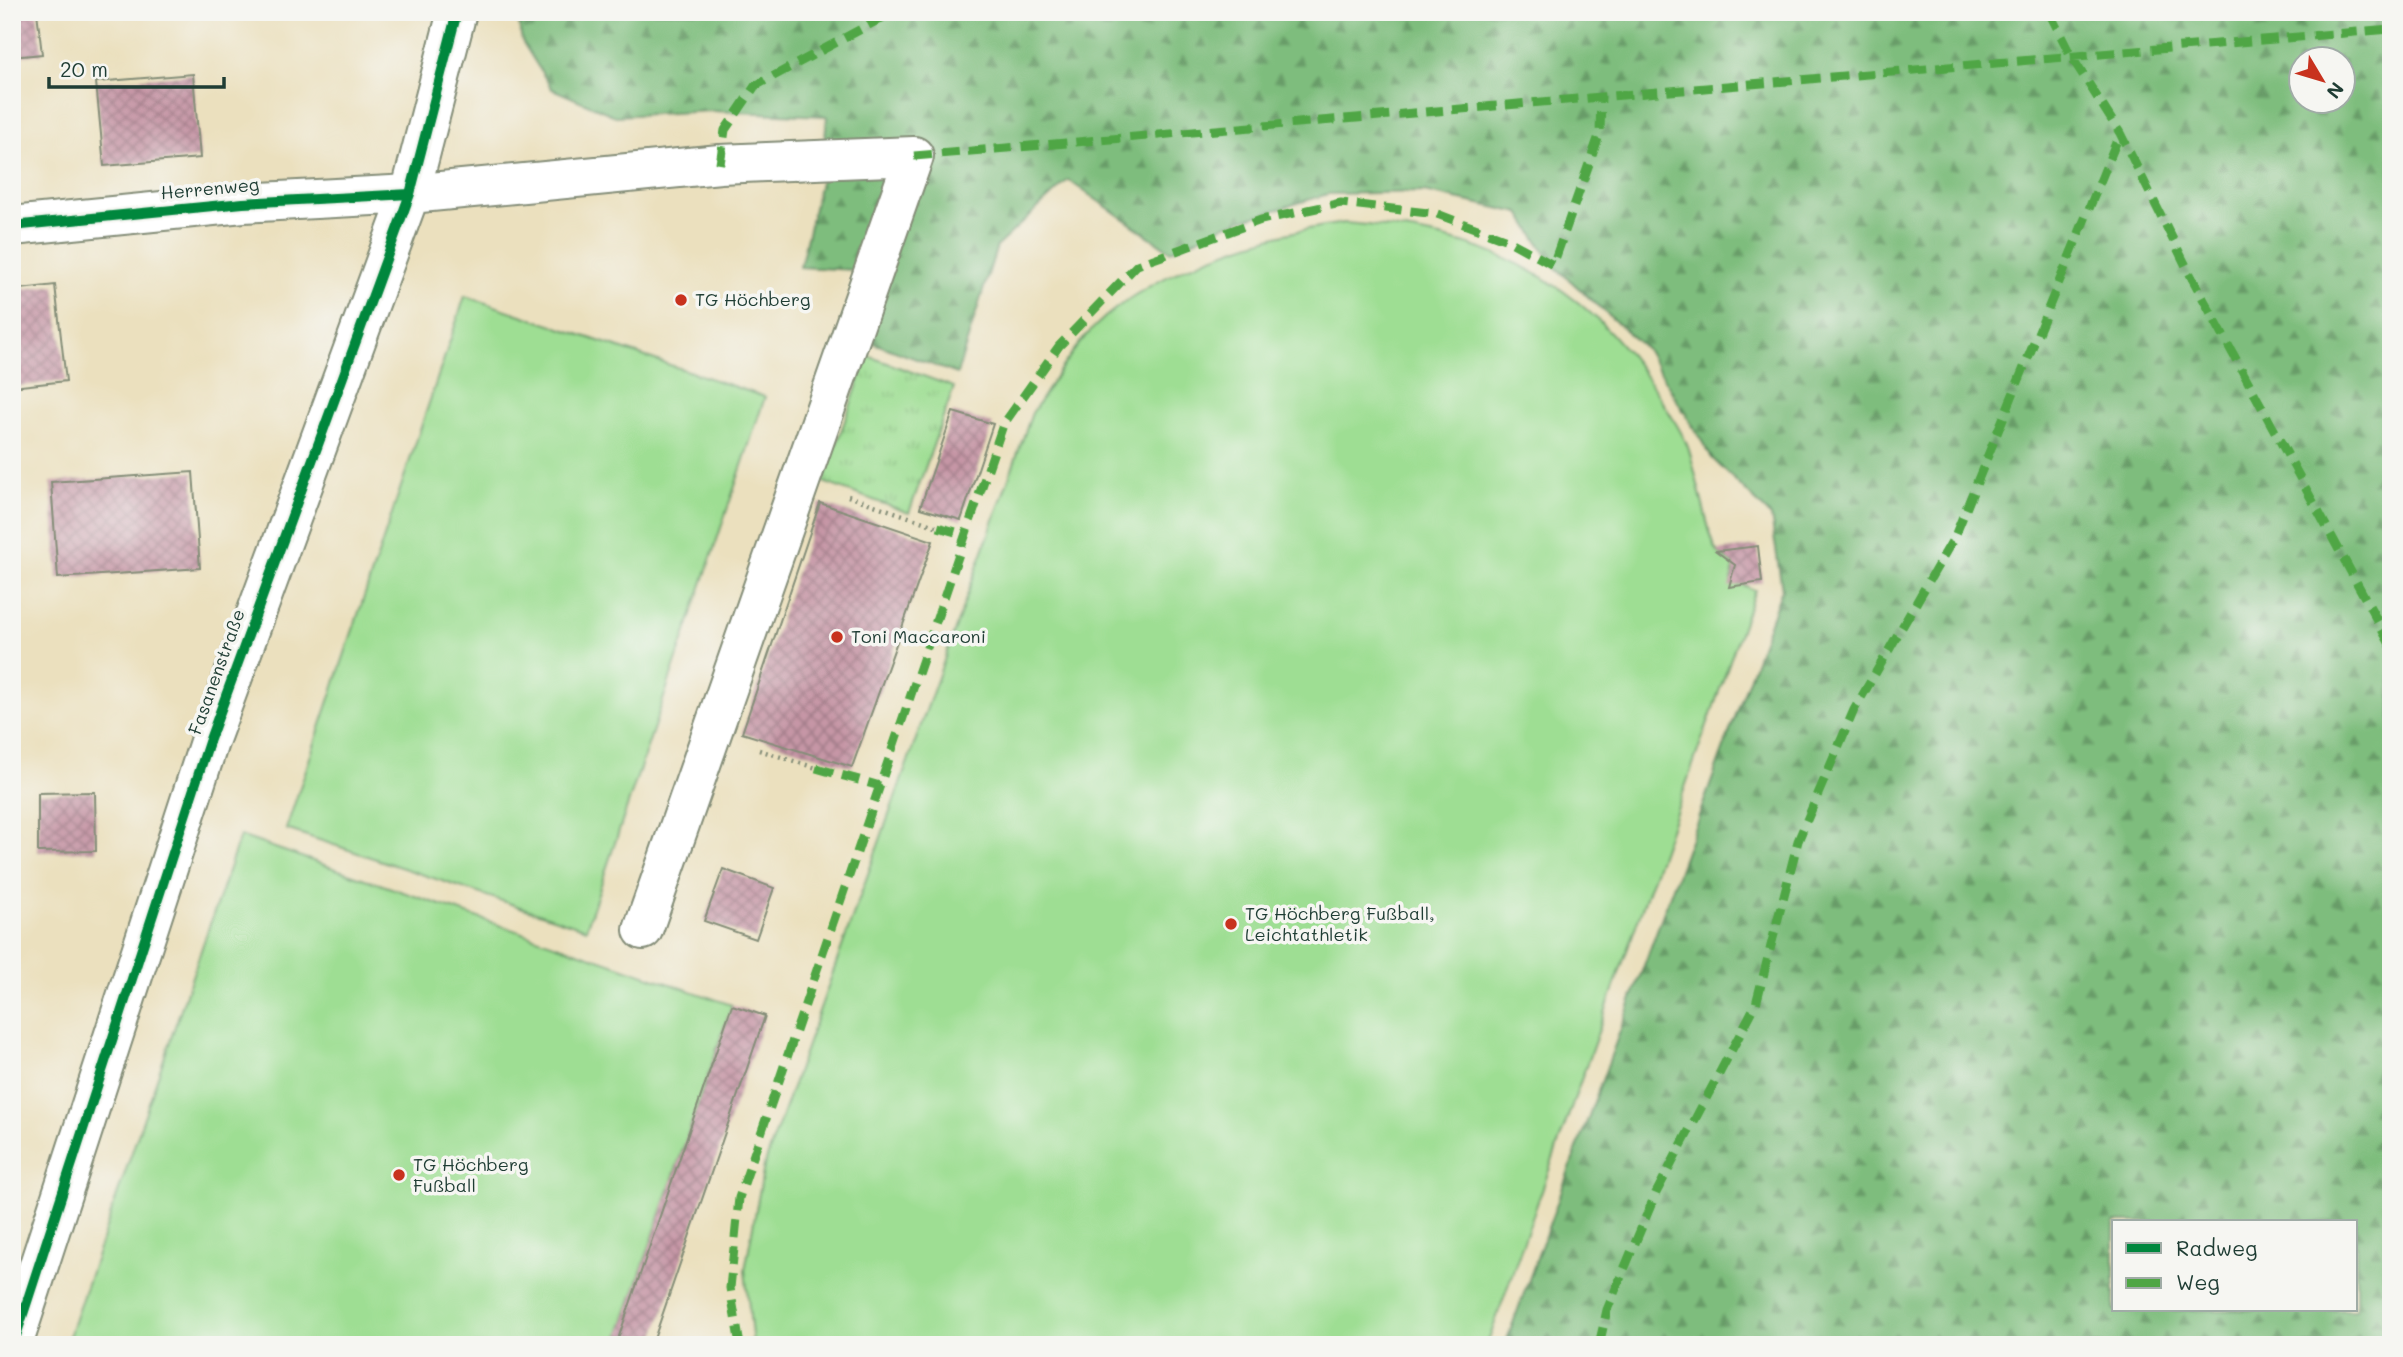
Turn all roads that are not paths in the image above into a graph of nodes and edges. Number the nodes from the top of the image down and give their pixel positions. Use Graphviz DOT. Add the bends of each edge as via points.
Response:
graph roads {
  1 [pos="457,12"];
  2 [pos="410,194"];
  3 [pos="12,226"];
  4 [pos="643,930"];
  5 [pos="13,1345"];
  1 -- 2 [label="street, Fasanenstraße"];
  2 -- 3 [label="street, Herrenweg" via="243,203"];
  2 -- 4 [label="street, Herrenweg" via="720,164 914,156"];
  2 -- 5 [label="street, Fasanenstraße" via="209,743"];
}
